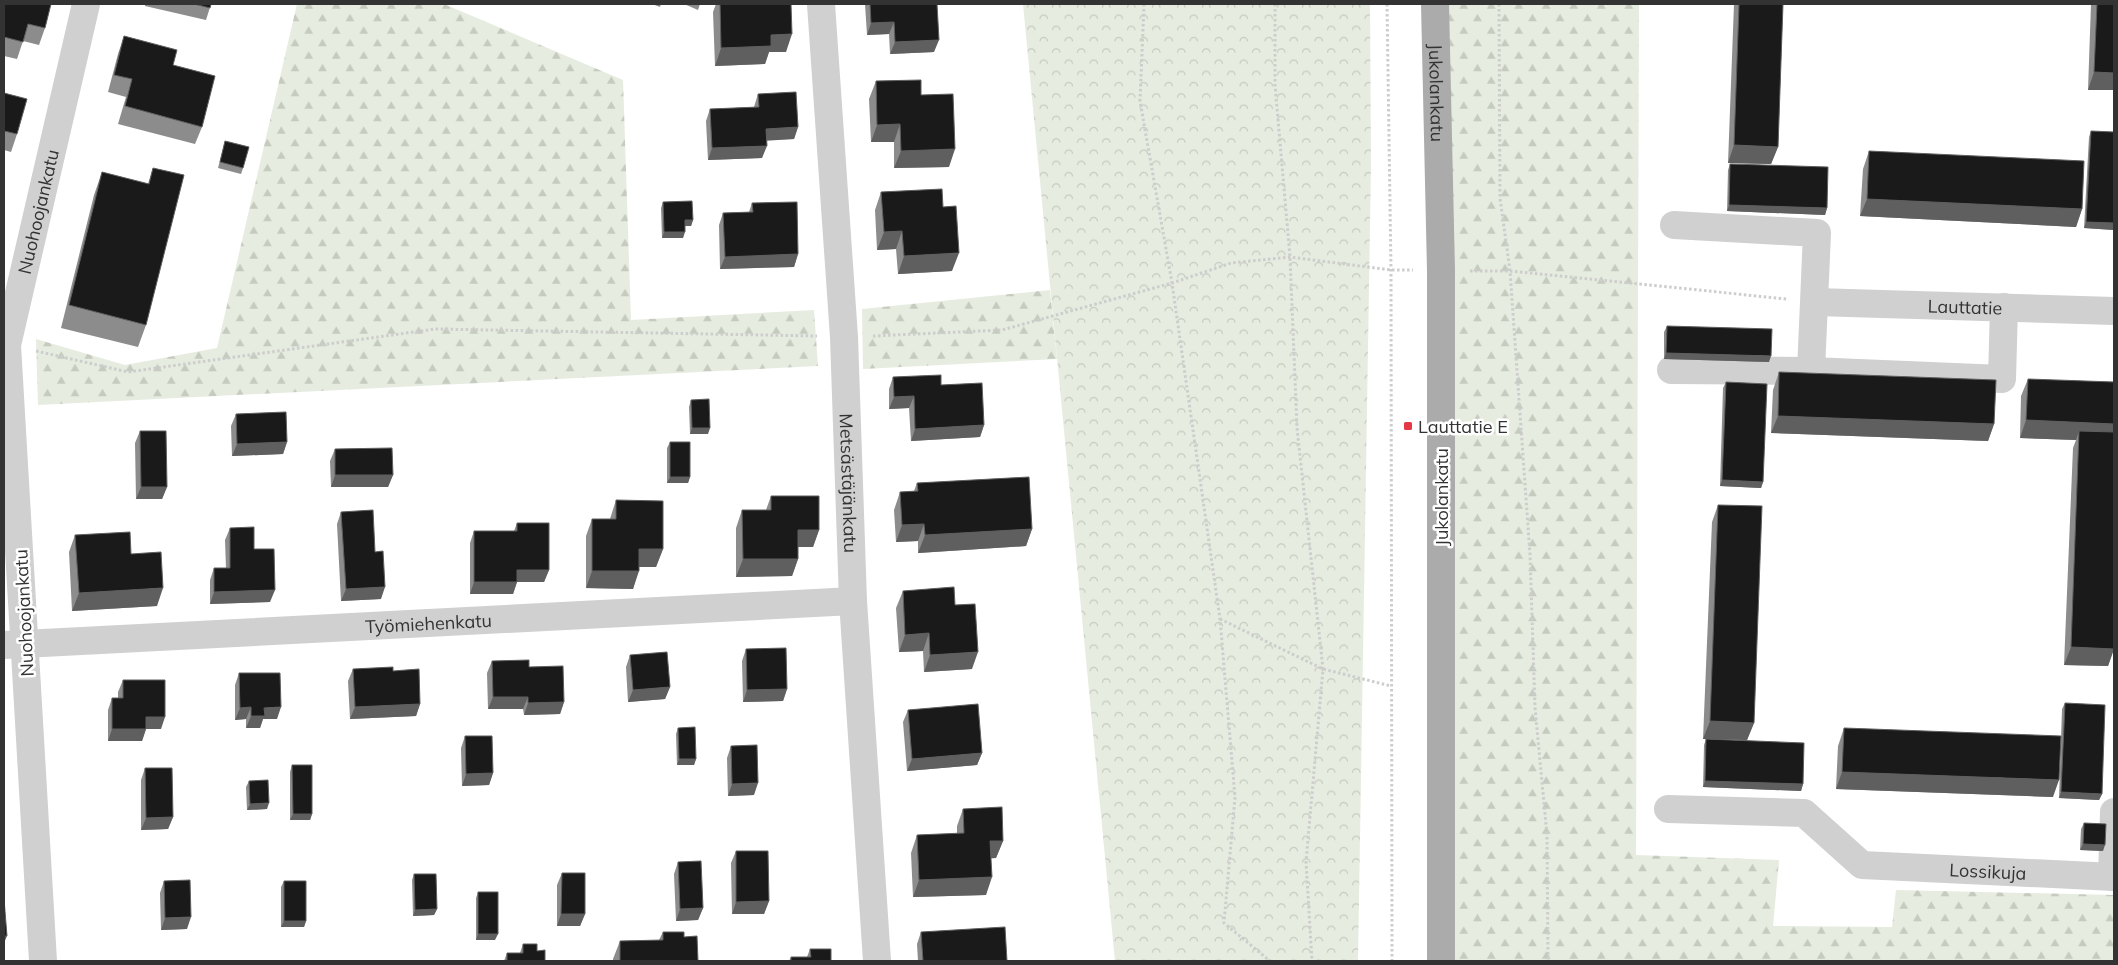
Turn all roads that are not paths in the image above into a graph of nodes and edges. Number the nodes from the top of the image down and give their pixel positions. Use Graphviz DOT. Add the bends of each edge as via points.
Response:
graph roads {
  1 [pos="86,4"];
  2 [pos="821,4"];
  3 [pos="1435,4"];
  4 [pos="1674,225"];
  5 [pos="1815,302"];
  6 [pos="2004,307"];
  7 [pos="2114,311"];
  8 [pos="5,344"];
  9 [pos="1671,370"];
  10 [pos="1812,370"];
  11 [pos="853,601"];
  12 [pos="15,644"];
  13 [pos="1668,809"];
  14 [pos="2114,812"];
  15 [pos="2113,877"];
  16 [pos="43,961"];
  17 [pos="877,961"];
  18 [pos="1441,961"];
  1 -- 8 [label="street, Nuohoojankatu"];
  2 -- 11 [label="street, Metsästäjänkatu" via="844,337"];
  3 -- 18 [label="main road, Jukolankatu" via="1441,271"];
  4 -- 5 [label="street" via="1817,234"];
  5 -- 6 [label="street, Lauttatie"];
  5 -- 10 [label="street"];
  6 -- 7 [label="street, Lauttatie"];
  6 -- 10 [label="street" via="2002,379"];
  8 -- 12 [label="street, Nuohoojankatu"];
  9 -- 10 [label="street"];
  11 -- 12 [label="street, Työmiehenkatu"];
  11 -- 17 [label="street, Metsästäjänkatu"];
  12 -- 16 [label="street, Nuohoojankatu"];
  13 -- 15 [label="street, Lossikuja" via="1804,813 1862,865"];
  14 -- 15 [label="street"];
}
